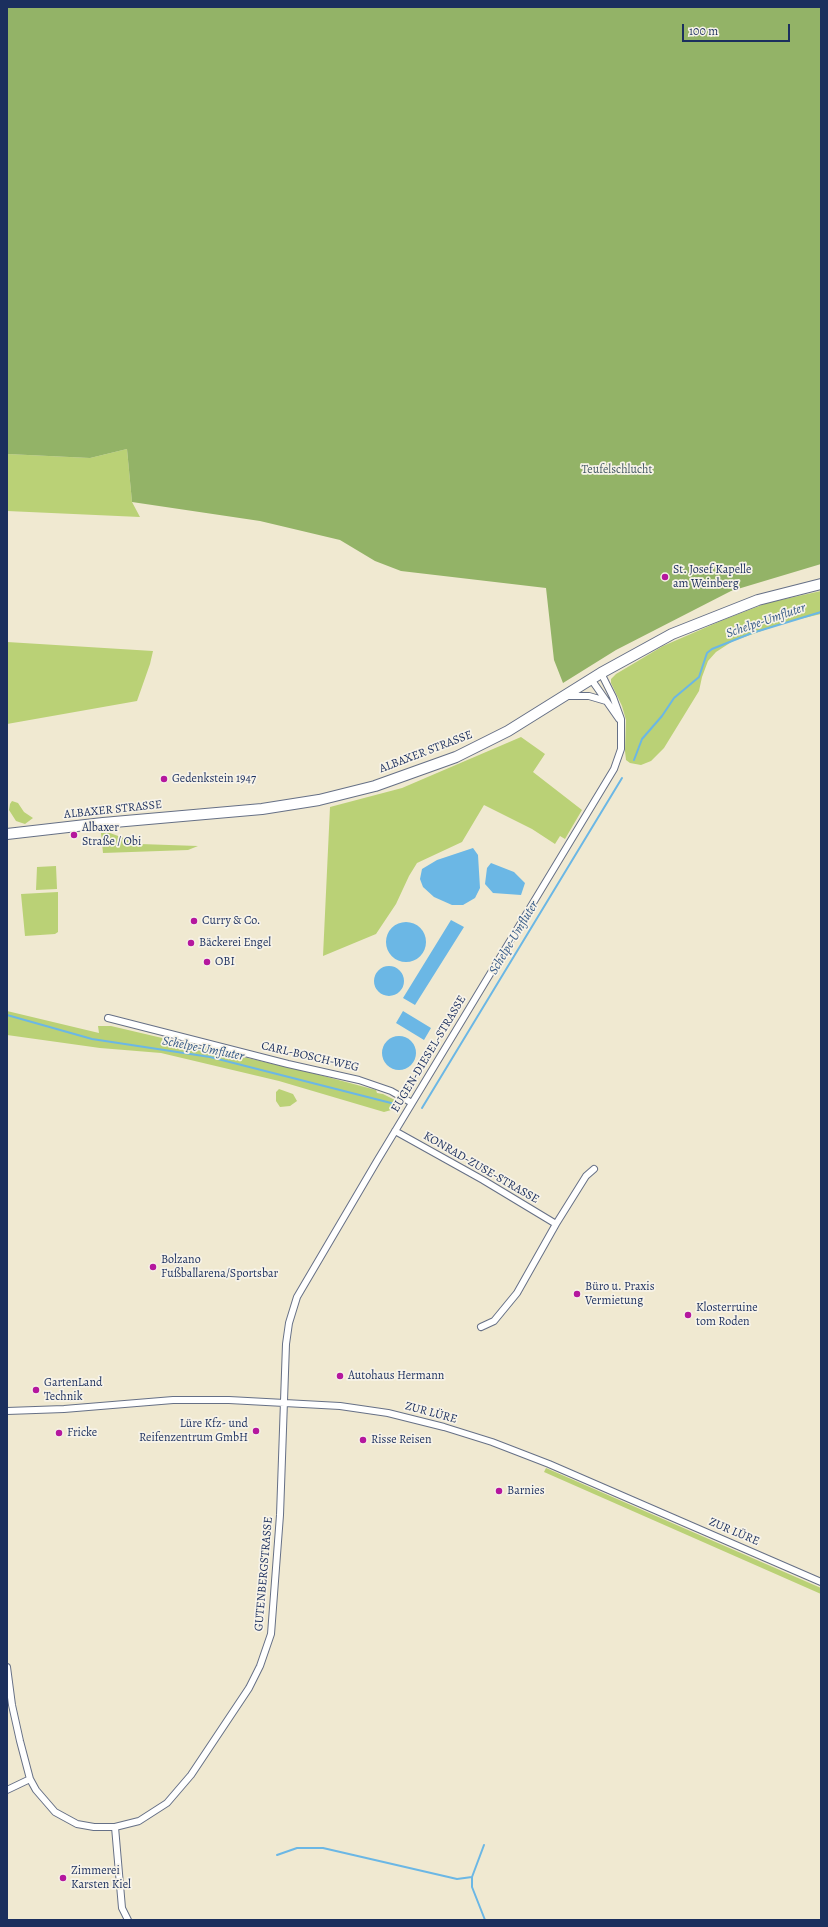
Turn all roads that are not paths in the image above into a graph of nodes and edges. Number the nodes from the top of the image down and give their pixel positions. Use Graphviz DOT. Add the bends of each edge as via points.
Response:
graph roads {
  1 [pos="821,584"];
  2 [pos="601,673"];
  3 [pos="591,679"];
  4 [pos="565,697"];
  5 [pos="606,700"];
  6 [pos="622,726"];
  7 [pos="7,834"];
  8 [pos="108,1018"];
  9 [pos="412,1103"];
  10 [pos="395,1131"];
  11 [pos="594,1169"];
  12 [pos="556,1224"];
  13 [pos="481,1327"];
  14 [pos="283,1402"];
  15 [pos="7,1411"];
  16 [pos="821,1582"];
  17 [pos="7,1667"];
  18 [pos="30,1779"];
  19 [pos="7,1790"];
  20 [pos="115,1826"];
  21 [pos="128,1920"];
  1 -- 2 [label="main road, ALBAXER STRASSE" via="758,600 696,623"];
  2 -- 3 [label="main road, ALBAXER STRASSE"];
  2 -- 6 [label="street, EUGEN-DIESEL-STRASSE" via="618,709"];
  3 -- 4 [label="main road, ALBAXER STRASSE"];
  3 -- 5 [label="street"];
  4 -- 5 [label="street" via="581,695"];
  4 -- 7 [label="main road, ALBAXER STRASSE" via="508,731 456,756 402,777 347,793 262,809"];
  5 -- 6 [label="street"];
  6 -- 9 [label="street, EUGEN-DIESEL-STRASSE" via="621,749 614,769"];
  8 -- 9 [label="street, CARL-BOSCH-WEG" via="359,1080 391,1090"];
  9 -- 10 [label="street, EUGEN-DIESEL-STRASSE"];
  10 -- 12 [label="street, KONRAD-ZUSE-STRASSE"];
  10 -- 14 [label="street, EUGEN-DIESEL-STRASSE" via="297,1297 288,1323"];
  11 -- 12 [label="street" via="586,1176"];
  12 -- 13 [label="street" via="517,1293 494,1321"];
  14 -- 15 [label="street, ZUR LÜRE" via="173,1400"];
  14 -- 16 [label="street, ZUR LÜRE" via="388,1413 444,1426 492,1442 549,1464"];
  14 -- 20 [label="street, GUTENBERGSTRASSE" via="283,1468 271,1634 260,1666 249,1688 191,1775 167,1803 139,1821"];
  17 -- 18 [label="street, GUTENBERGSTRASSE" via="12,1705"];
  18 -- 19 [label="street"];
  18 -- 20 [label="street, GUTENBERGSTRASSE" via="44,1800 56,1812 70,1820 94,1827"];
  20 -- 21 [label="street" via="122,1908"];
}
